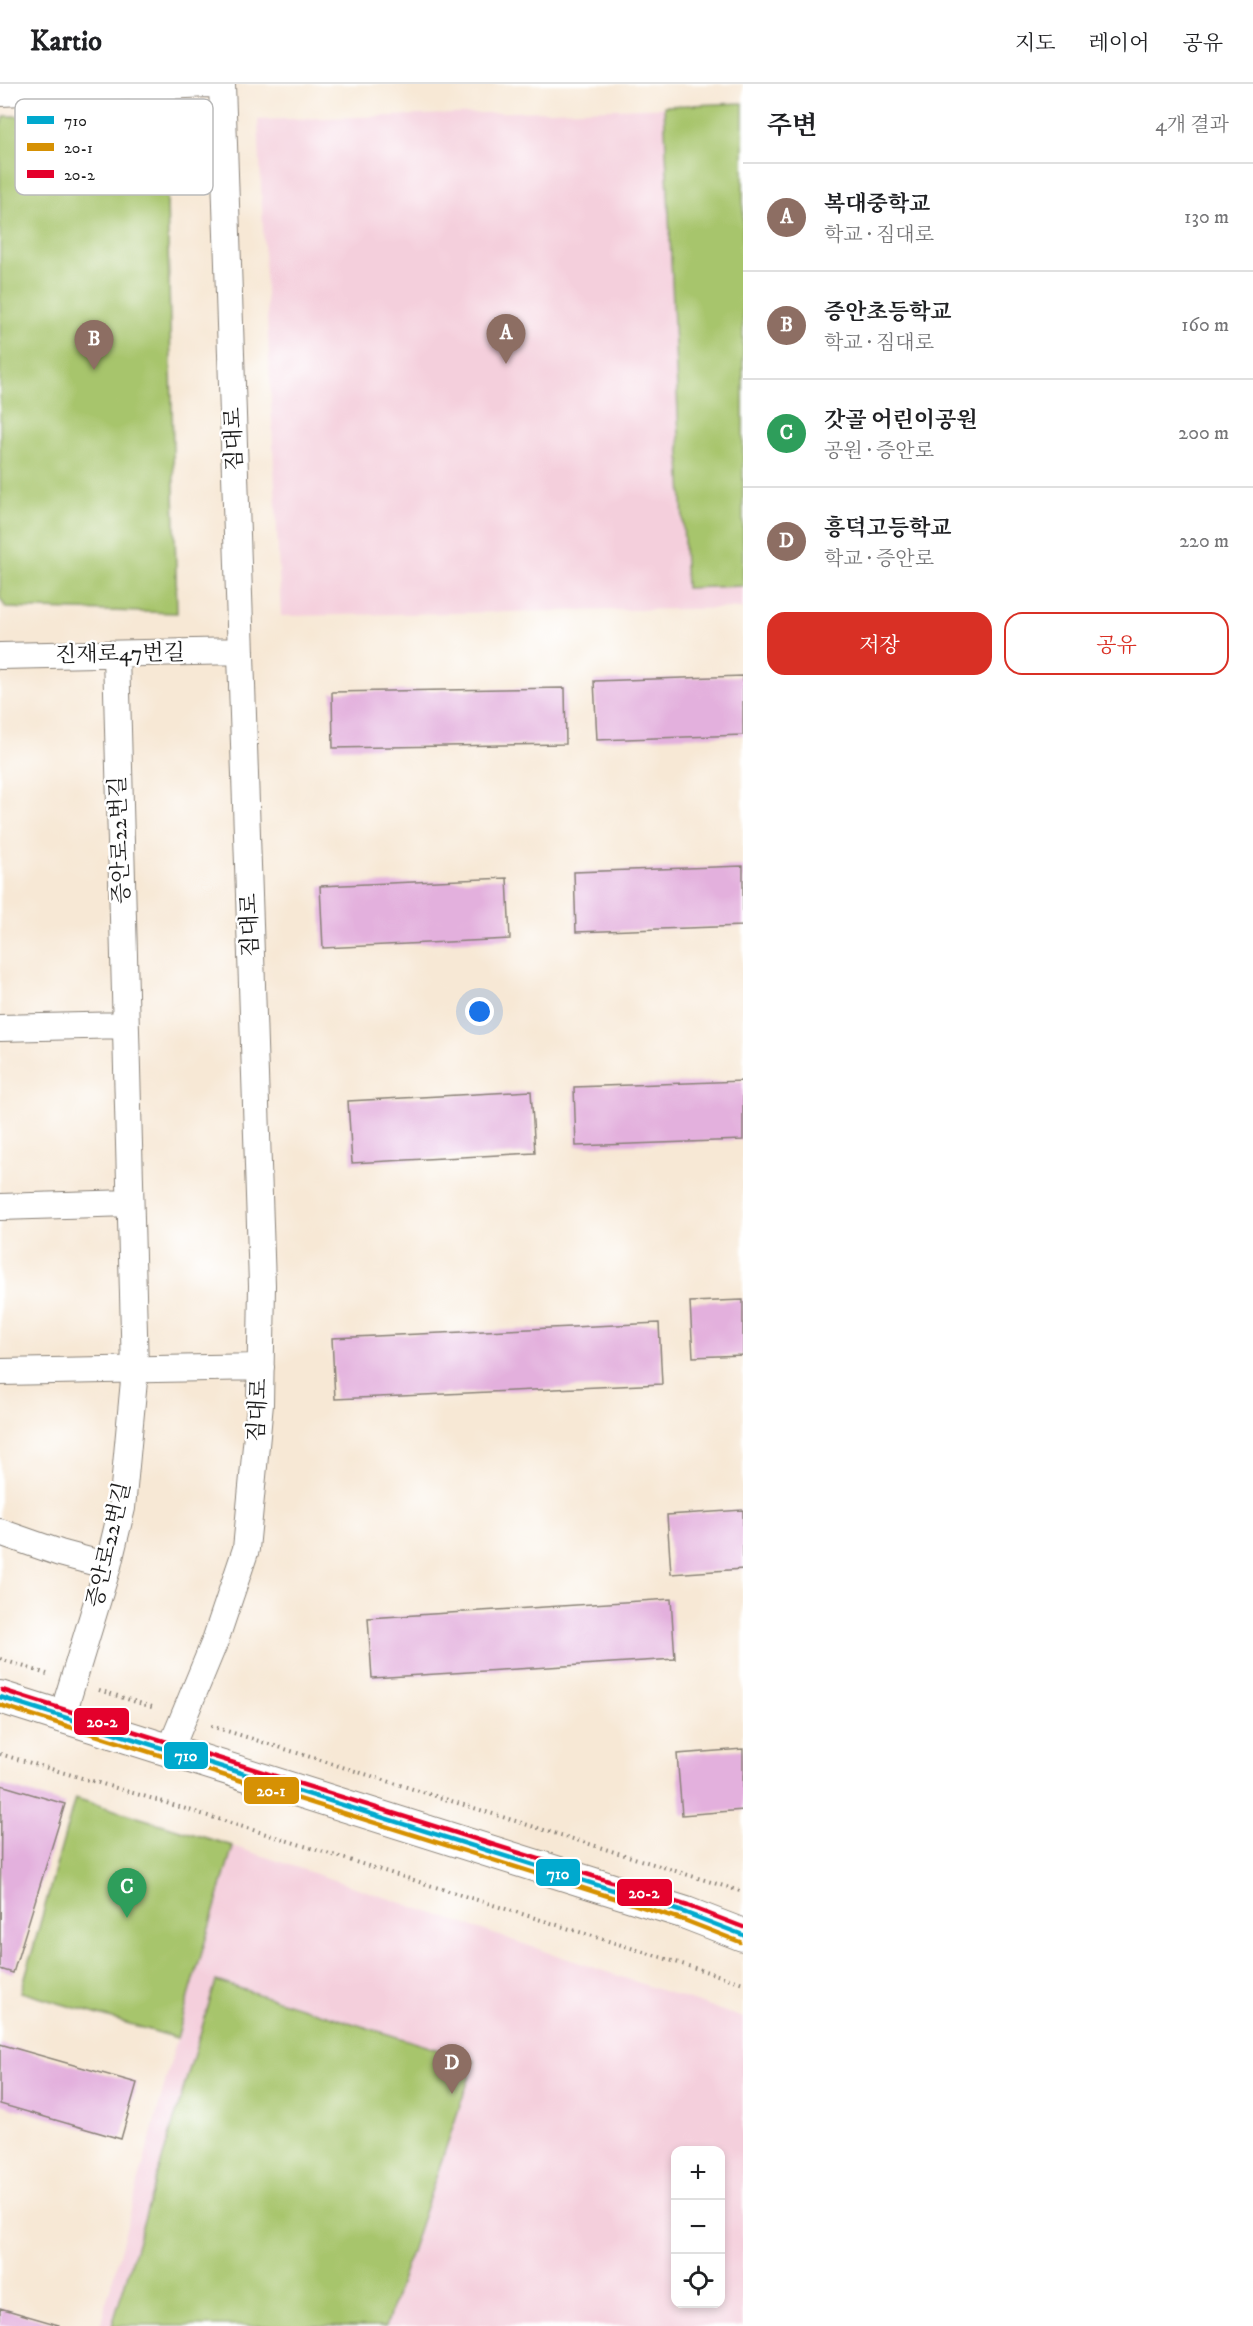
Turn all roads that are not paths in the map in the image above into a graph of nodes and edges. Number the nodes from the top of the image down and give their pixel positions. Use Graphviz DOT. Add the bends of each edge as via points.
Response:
graph roads {
  1 [pos="210,84"];
  2 [pos="222,84"];
  3 [pos="97,86"];
  4 [pos="0,93"];
  5 [pos="241,651"];
  6 [pos="116,654"];
  7 [pos="0,656"];
  8 [pos="125,1025"];
  9 [pos="0,1028"];
  10 [pos="130,1203"];
  11 [pos="0,1207"];
  12 [pos="261,1367"];
  13 [pos="135,1370"];
  14 [pos="0,1372"];
  15 [pos="0,1532"];
  16 [pos="108,1566"];
  17 [pos="0,1697"];
  18 [pos="62,1717"];
  19 [pos="170,1750"];
  20 [pos="743,1935"];
  1 -- 3 [label="street"];
  2 -- 5 [label="street, 짐대로"];
  3 -- 4 [label="street"];
  5 -- 6 [label="street, 진재로47번길"];
  5 -- 12 [label="street, 짐대로" via="262,1285"];
  6 -- 7 [label="street, 진재로47번길"];
  6 -- 8 [label="street, 증안로22번길"];
  8 -- 9 [label="street"];
  8 -- 10 [label="street, 증안로22번길"];
  10 -- 11 [label="street"];
  10 -- 13 [label="street, 증안로22번길"];
  12 -- 13 [label="street"];
  12 -- 19 [label="street, 짐대로" via="246,1549 215,1641"];
  13 -- 14 [label="street"];
  13 -- 16 [label="street, 증안로22번길" via="122,1508"];
  15 -- 16 [label="street"];
  16 -- 18 [label="street, 증안로22번길"];
  17 -- 18 [label="street"];
  18 -- 19 [label="street"];
  19 -- 20 [label="street" via="686,1913"];
}
